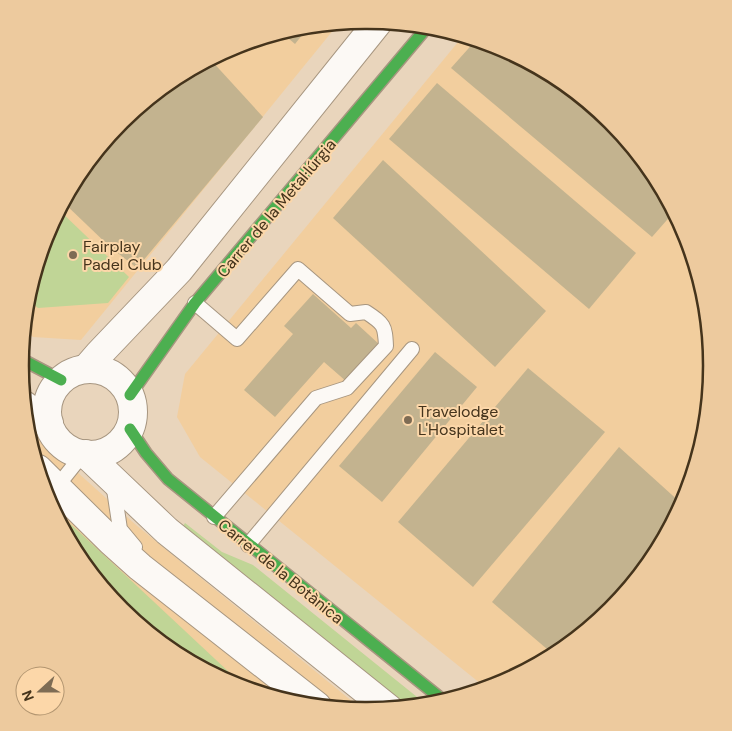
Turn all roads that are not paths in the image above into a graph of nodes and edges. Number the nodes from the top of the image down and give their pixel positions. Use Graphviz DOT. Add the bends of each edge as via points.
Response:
graph roads {
  1 [pos="372,29"];
  2 [pos="422,34"];
  3 [pos="195,303"];
  4 [pos="412,349"];
  5 [pos="29,363"];
  6 [pos="86,369"];
  7 [pos="61,380"];
  8 [pos="130,395"];
  9 [pos="32,411"];
  10 [pos="130,429"];
  11 [pos="84,454"];
  12 [pos="112,479"];
  13 [pos="49,480"];
  14 [pos="52,487"];
  15 [pos="214,517"];
  16 [pos="248,545"];
  17 [pos="436,695"];
  18 [pos="305,697"];
  19 [pos="319,699"];
  20 [pos="380,702"];
  1 -- 6 [label="street" via="179,270"];
  2 -- 3 [label="street, Carrer de la Metal·lúrgia"];
  3 -- 8 [label="street, Carrer de la Metal·lúrgia"];
  3 -- 15 [label="lane" via="237,339 298,269 350,314 366,312 381,322 385,332 386,346 366,368 347,388 316,398"];
  4 -- 16 [label="lane"];
  5 -- 7 [label="street"];
  6 -- 7 [label="street" via="77,370"];
  6 -- 8 [label="street" via="112,375 123,383"];
  7 -- 9 [label="street" via="48,404"];
  8 -- 10 [label="street" via="133,418"];
  9 -- 11 [label="street" via="68,448"];
  10 -- 11 [label="street" via="112,449"];
  10 -- 15 [label="street, Carrer de la Botànica" via="168,480"];
  11 -- 12 [label="street"];
  11 -- 13 [label="lane"];
  12 -- 19 [label="lane" via="120,529 146,560"];
  12 -- 20 [label="street" via="167,532"];
  14 -- 18 [label="street" via="140,567"];
  15 -- 16 [label="street, Carrer de la Botànica"];
  16 -- 17 [label="street, Carrer de la Botànica"];
}
